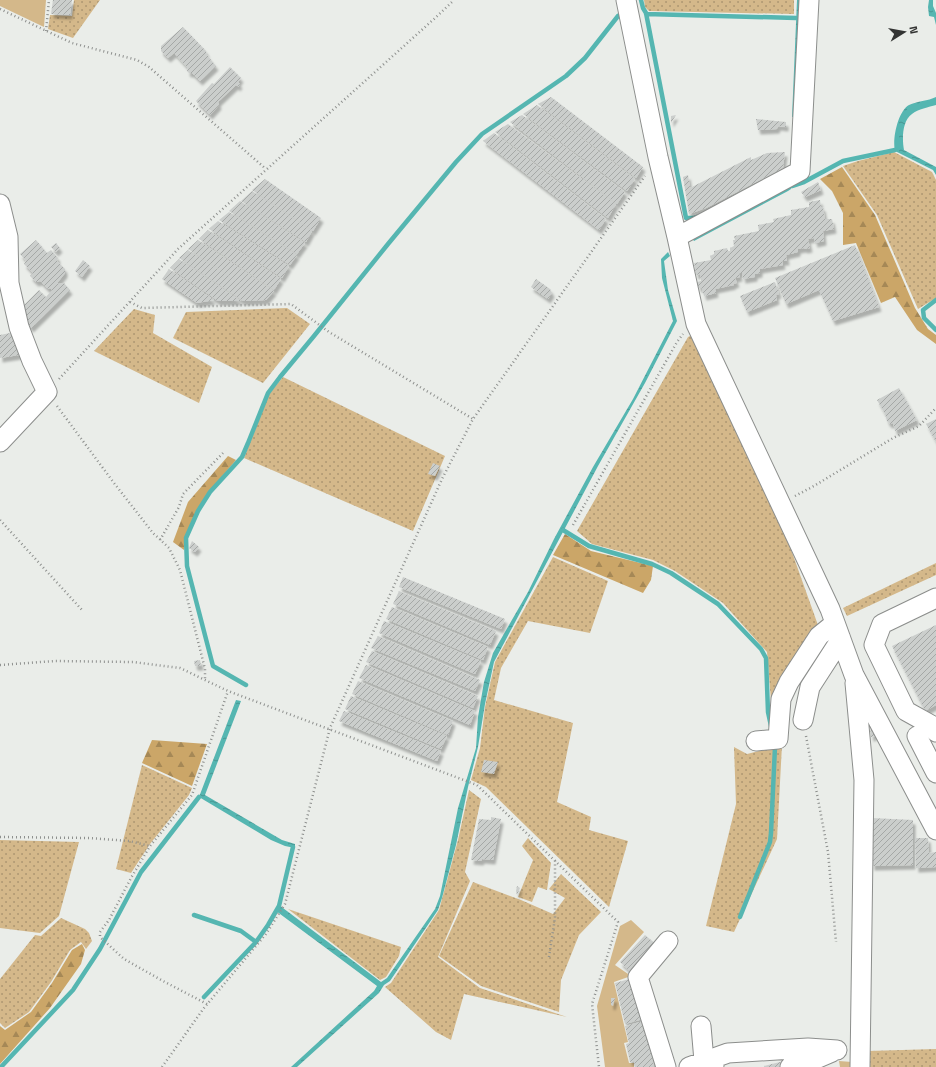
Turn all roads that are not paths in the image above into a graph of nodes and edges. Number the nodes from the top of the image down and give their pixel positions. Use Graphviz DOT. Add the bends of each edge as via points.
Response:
graph roads {
  1 [pos="626,0"];
  2 [pos="809,0"];
  3 [pos="0,204"];
  4 [pos="677,237"];
  5 [pos="0,442"];
  6 [pos="936,598"];
  7 [pos="838,631"];
  8 [pos="854,675"];
  9 [pos="803,720"];
  10 [pos="935,727"];
  11 [pos="917,736"];
  12 [pos="756,741"];
  13 [pos="936,773"];
  14 [pos="912,784"];
  15 [pos="936,830"];
  16 [pos="668,941"];
  17 [pos="701,1026"];
  18 [pos="861,1047"];
  19 [pos="837,1050"];
  20 [pos="704,1065"];
  21 [pos="666,1067"];
  22 [pos="790,1067"];
  23 [pos="830,1067"];
  24 [pos="860,1067"];
  1 -- 4 [label="street"];
  2 -- 4 [label="street" via="800,171"];
  3 -- 5 [label="street" via="8,237 9,283 19,328 47,392"];
  4 -- 7 [label="street" via="696,324"];
  6 -- 10 [label="street" via="882,624 874,646 906,711"];
  7 -- 8 [label="street"];
  7 -- 9 [label="street" via="810,687"];
  7 -- 12 [label="street" via="819,636 789,682 782,699 778,739"];
  8 -- 14 [label="street"];
  8 -- 18 [label="street" via="864,780"];
  11 -- 13 [label="street"];
  13 -- 14 [label="street"];
  14 -- 15 [label="street"];
  16 -- 21 [label="street" via="638,977"];
  17 -- 20 [label="street"];
  18 -- 19 [label="street"];
  18 -- 24 [label="street"];
  19 -- 20 [label="street" via="808,1048 728,1053"];
  19 -- 22 [label="street"];
  19 -- 23 [label="street"];
}
